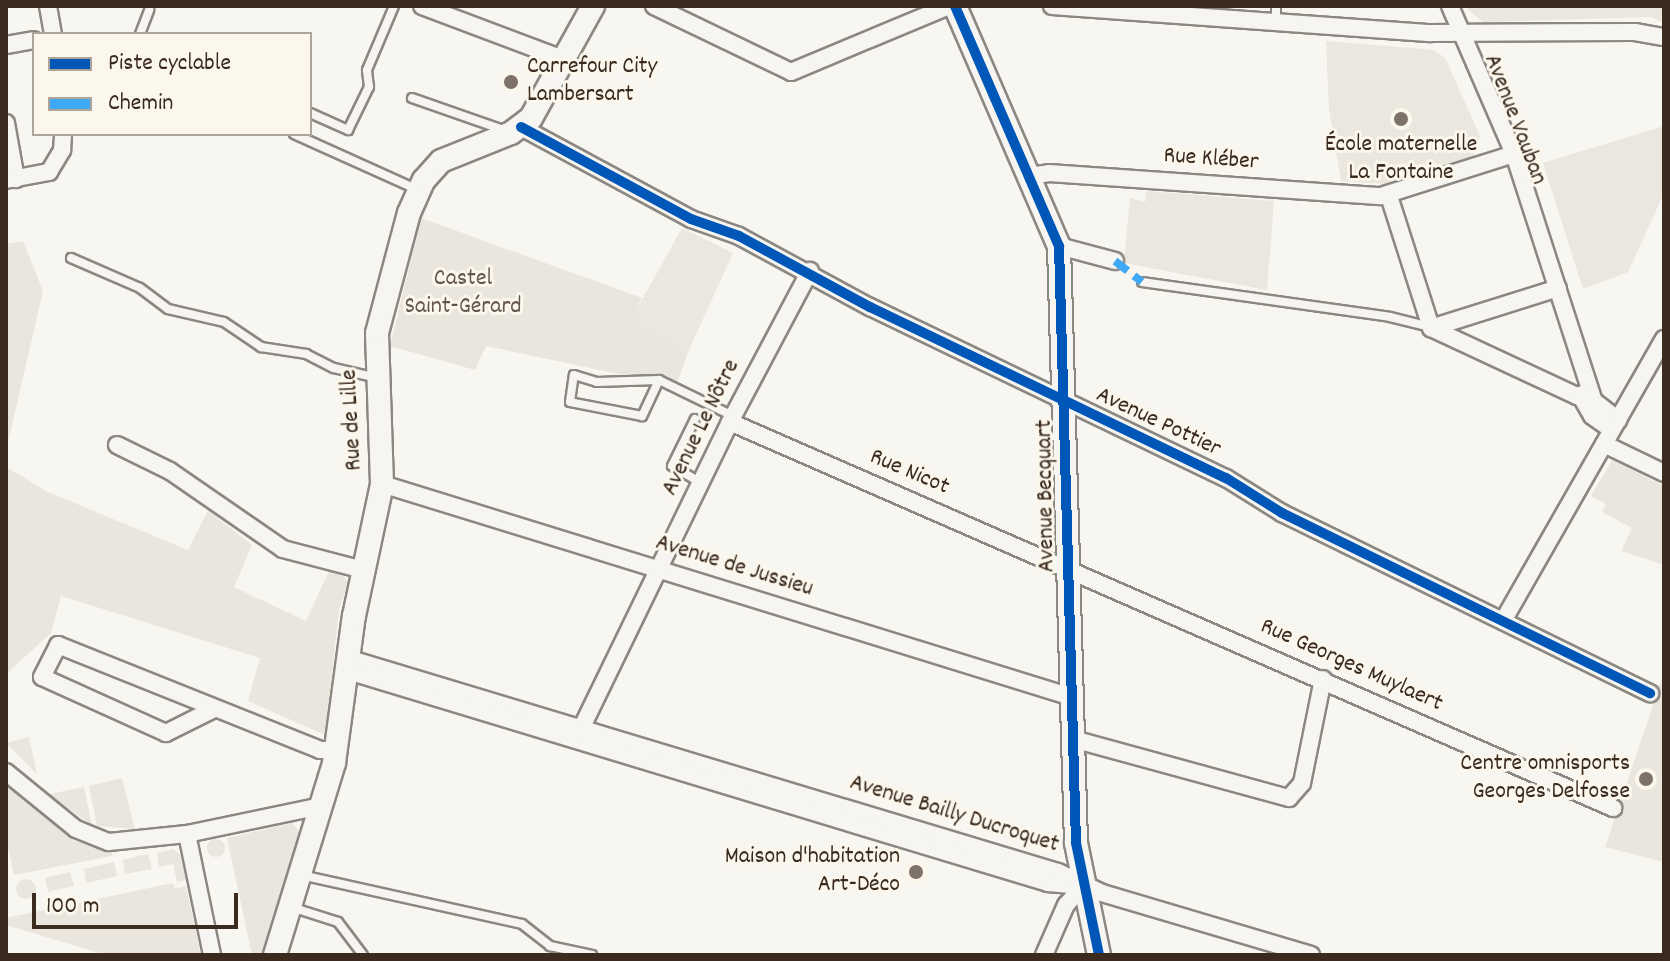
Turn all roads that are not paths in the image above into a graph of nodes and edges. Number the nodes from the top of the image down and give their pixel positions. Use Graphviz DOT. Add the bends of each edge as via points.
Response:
graph roads {
  1 [pos="48,6"];
  2 [pos="394,6"];
  3 [pos="422,6"];
  4 [pos="593,6"];
  5 [pos="654,6"];
  6 [pos="949,6"];
  7 [pos="955,6"];
  8 [pos="1052,6"];
  9 [pos="1450,6"];
  10 [pos="149,10"];
  11 [pos="1276,14"];
  12 [pos="53,32"];
  13 [pos="141,32"];
  14 [pos="1462,34"];
  15 [pos="1664,37"];
  16 [pos="32,40"];
  17 [pos="6,45"];
  18 [pos="566,60"];
  19 [pos="412,98"];
  20 [pos="312,114"];
  21 [pos="6,123"];
  22 [pos="516,130"];
  23 [pos="62,136"];
  24 [pos="298,136"];
  25 [pos="1509,156"];
  26 [pos="1030,176"];
  27 [pos="11,180"];
  28 [pos="418,190"];
  29 [pos="1389,196"];
  30 [pos="1059,246"];
  31 [pos="71,258"];
  32 [pos="1115,261"];
  33 [pos="810,271"];
  34 [pos="1142,282"];
  35 [pos="1553,290"];
  36 [pos="1431,328"];
  37 [pos="1664,339"];
  38 [pos="377,378"];
  39 [pos="659,380"];
  40 [pos="1586,394"];
  41 [pos="1064,402"];
  42 [pos="695,419"];
  43 [pos="731,419"];
  44 [pos="1612,431"];
  45 [pos="117,445"];
  46 [pos="1664,473"];
  47 [pos="701,483"];
  48 [pos="382,484"];
  49 [pos="1069,569"];
  50 [pos="363,570"];
  51 [pos="659,570"];
  52 [pos="1503,621"];
  53 [pos="346,664"];
  54 [pos="1323,679"];
  55 [pos="1650,693"];
  56 [pos="1072,697"];
  57 [pos="214,709"];
  58 [pos="580,733"];
  59 [pos="1073,739"];
  60 [pos="336,750"];
  61 [pos="6,772"];
  62 [pos="321,806"];
  63 [pos="1613,808"];
  64 [pos="187,834"];
  65 [pos="300,875"];
  66 [pos="1083,886"];
  67 [pos="290,906"];
  68 [pos="212,955"];
  69 [pos="275,955"];
  70 [pos="363,955"];
  71 [pos="592,955"];
  72 [pos="1044,955"];
  73 [pos="1099,955"];
  74 [pos="1311,955"];
  1 -- 12 [label="street"];
  2 -- 20 [label="lane" via="367,70 369,87 348,130"];
  3 -- 18 [label="street"];
  4 -- 18 [label="street, Rue de Lille"];
  5 -- 6 [label="street" via="791,72"];
  7 -- 26 [label="street, Avenue Becquart"];
  8 -- 11 [label="street"];
  9 -- 14 [label="street, Avenue Vauban"];
  10 -- 13 [label="lane"];
  11 -- 14 [label="street"];
  14 -- 15 [label="street" via="1635,32"];
  14 -- 25 [label="street, Avenue Vauban" via="1460,48"];
  16 -- 17 [label="street"];
  18 -- 22 [label="street, Rue de Lille" via="540,107"];
  19 -- 22 [label="lane"];
  21 -- 27 [label="street"];
  22 -- 28 [label="street, Rue de Lille" via="441,161"];
  22 -- 33 [label="street, Avenue Pottier" via="691,219"];
  23 -- 27 [label="street" via="53,169"];
  24 -- 28 [label="lane"];
  25 -- 29 [label="street"];
  25 -- 35 [label="street, Avenue Vauban"];
  26 -- 29 [label="street, Rue Kléber" via="1049,173"];
  26 -- 30 [label="street, Avenue Becquart"];
  28 -- 38 [label="street, Rue de Lille" via="380,319"];
  29 -- 36 [label="street"];
  30 -- 32 [label="street"];
  30 -- 41 [label="street, Avenue Becquart"];
  31 -- 38 [label="lane" via="140,288 168,309 224,322 261,347 306,354 334,368"];
  33 -- 41 [label="street, Avenue Pottier" via="862,303"];
  33 -- 43 [label="street, Avenue Le Nôtre"];
  34 -- 36 [label="lane" via="1390,317"];
  35 -- 36 [label="street"];
  35 -- 40 [label="street, Avenue Vauban"];
  36 -- 40 [label="street"];
  37 -- 44 [label="street"];
  38 -- 48 [label="street, Rue de Lille"];
  39 -- 39 [label="lane" via="597,382 574,375 570,402 642,416"];
  39 -- 43 [label="lane"];
  40 -- 44 [label="street, Avenue Vauban"];
  41 -- 49 [label="street, Avenue Becquart"];
  41 -- 52 [label="street, Avenue Pottier" via="1226,478 1282,513"];
  42 -- 47 [label="lane" via="672,466"];
  43 -- 47 [label="street, Avenue Le Nôtre"];
  43 -- 49 [label="street, Rue Nicot"];
  44 -- 46 [label="street"];
  44 -- 52 [label="street"];
  45 -- 50 [label="street" via="170,471 283,549"];
  47 -- 51 [label="street, Avenue Le Nôtre"];
  48 -- 50 [label="street, Rue de Lille"];
  48 -- 51 [label="street, Avenue de Jussieu"];
  49 -- 54 [label="street, Rue Georges Muylaert"];
  49 -- 56 [label="street, Avenue Becquart"];
  50 -- 53 [label="street, Rue de Lille"];
  51 -- 56 [label="street, Avenue de Jussieu"];
  51 -- 58 [label="street, Avenue Le Nôtre"];
  52 -- 55 [label="street, Avenue Pottier"];
  53 -- 58 [label="street, Avenue Bailly Ducroquet"];
  53 -- 60 [label="street, Rue de Lille"];
  54 -- 59 [label="street" via="1302,783 1289,798"];
  54 -- 63 [label="street, Rue Georges Muylaert"];
  56 -- 59 [label="street, Avenue Becquart"];
  57 -- 57 [label="street" via="58,645 42,677 164,732"];
  57 -- 60 [label="street" via="320,750"];
  58 -- 66 [label="street, Avenue Bailly Ducroquet" via="1058,872"];
  59 -- 66 [label="street, Avenue Becquart" via="1076,843"];
  60 -- 62 [label="street, Rue de Lille"];
  61 -- 64 [label="street" via="64,821 98,839 130,843"];
  62 -- 64 [label="street"];
  62 -- 65 [label="street, Rue de Lille"];
  64 -- 68 [label="street"];
  65 -- 67 [label="street, Rue de Lille"];
  65 -- 71 [label="lane" via="522,924 550,946"];
  66 -- 72 [label="street" via="1066,905"];
  66 -- 73 [label="street, Avenue Becquart"];
  66 -- 74 [label="street, Avenue Bailly Ducroquet"];
  67 -- 69 [label="street, Rue de Lille"];
  67 -- 70 [label="lane" via="338,922"];
}
